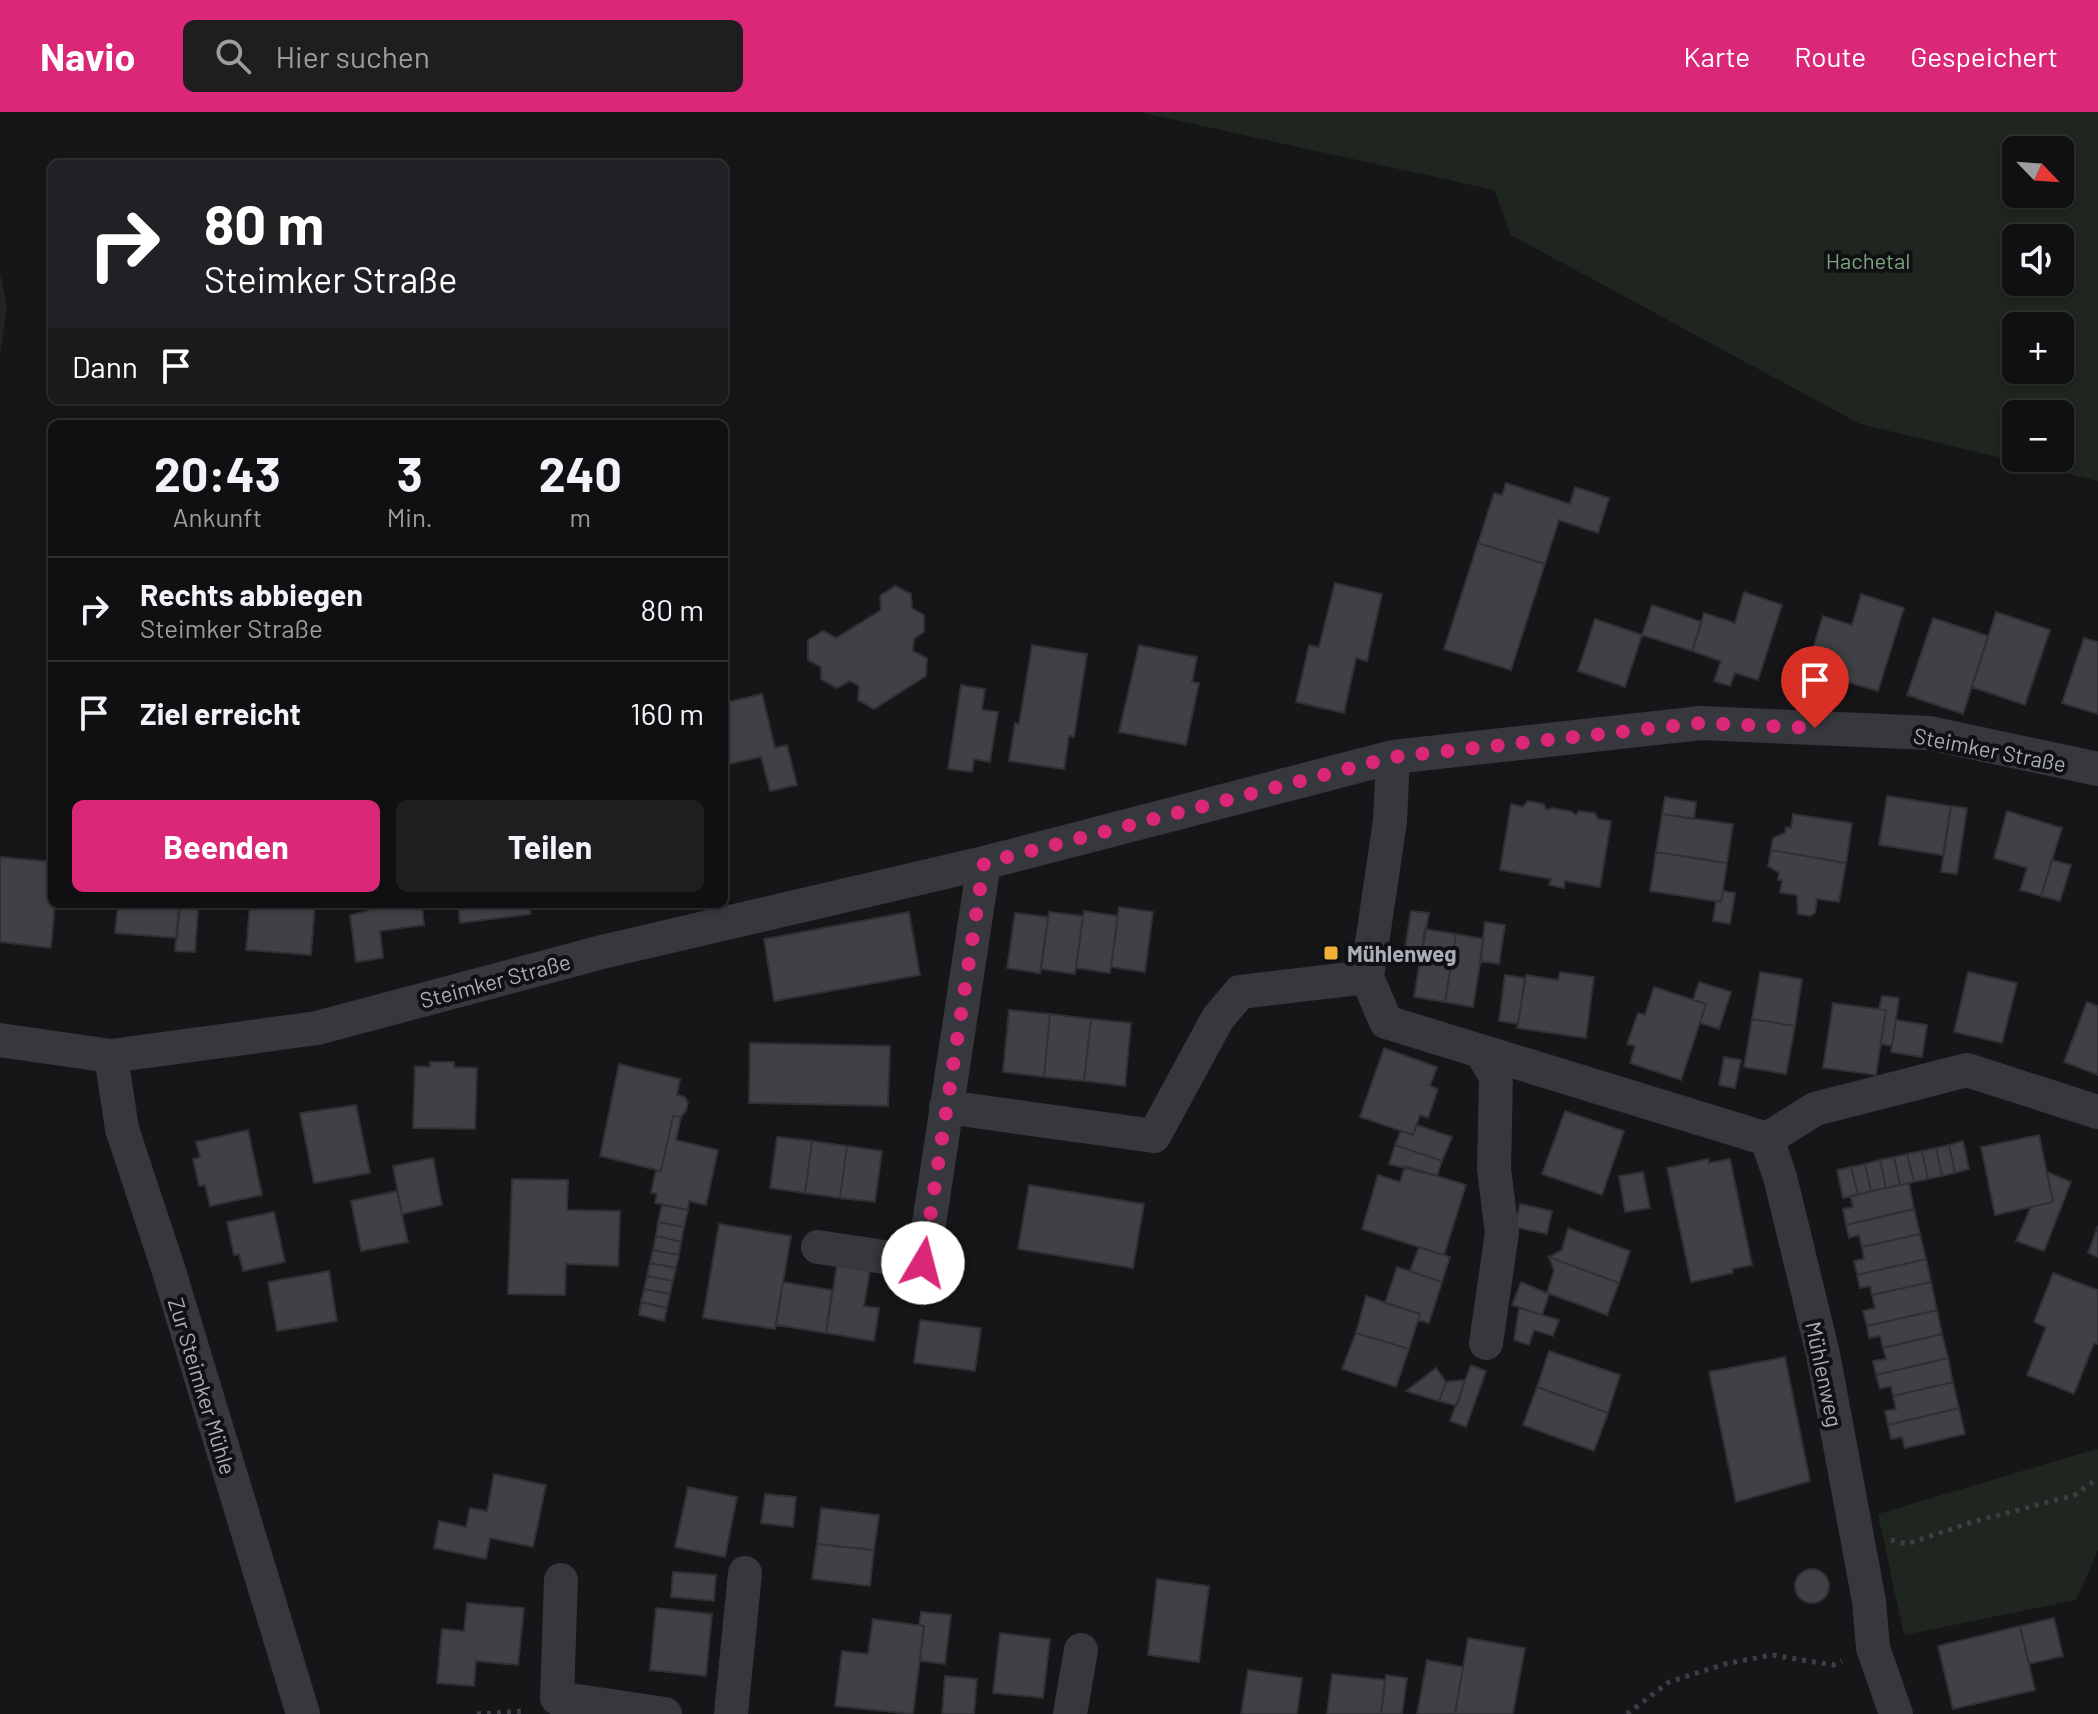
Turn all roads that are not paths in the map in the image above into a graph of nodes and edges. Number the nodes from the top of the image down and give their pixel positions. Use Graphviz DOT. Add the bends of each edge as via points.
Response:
graph roads {
  1 [pos="1393,757"];
  2 [pos="2098,769"];
  3 [pos="984,863"];
  4 [pos="1367,977"];
  5 [pos="0,1040"];
  6 [pos="1482,1053"];
  7 [pos="111,1056"];
  8 [pos="946,1107"];
  9 [pos="2098,1112"];
  10 [pos="1767,1139"];
  11 [pos="818,1247"];
  12 [pos="1486,1343"];
  13 [pos="745,1573"];
  14 [pos="561,1580"];
  15 [pos="1081,1650"];
  16 [pos="619,1712"];
  17 [pos="303,1714"];
  18 [pos="665,1714"];
  19 [pos="731,1714"];
  20 [pos="1070,1714"];
  21 [pos="1896,1714"];
  1 -- 2 [label="street, Steimker Straße" via="1701,723 1929,733"];
  1 -- 3 [label="street, Steimker Straße"];
  1 -- 4 [label="street" via="1390,821"];
  3 -- 7 [label="street, Steimker Straße" via="602,952 317,1028"];
  3 -- 8 [label="street"];
  4 -- 6 [label="street" via="1386,1022"];
  4 -- 8 [label="street" via="1240,992 1218,1018 1154,1136"];
  5 -- 7 [label="street, Steimker Straße"];
  6 -- 10 [label="street"];
  6 -- 12 [label="street" via="1496,1077 1494,1169 1502,1233"];
  7 -- 17 [label="street, Zur Steimker Mühle" via="122,1129"];
  8 -- 11 [label="street" via="923,1263"];
  9 -- 10 [label="street" via="1967,1070 1815,1109"];
  10 -- 21 [label="street, Mühlenweg" via="1823,1354 1873,1648"];
  13 -- 19 [label="street"];
  14 -- 16 [label="street" via="557,1698"];
  15 -- 20 [label="street"];
  16 -- 18 [label="street"];
}
